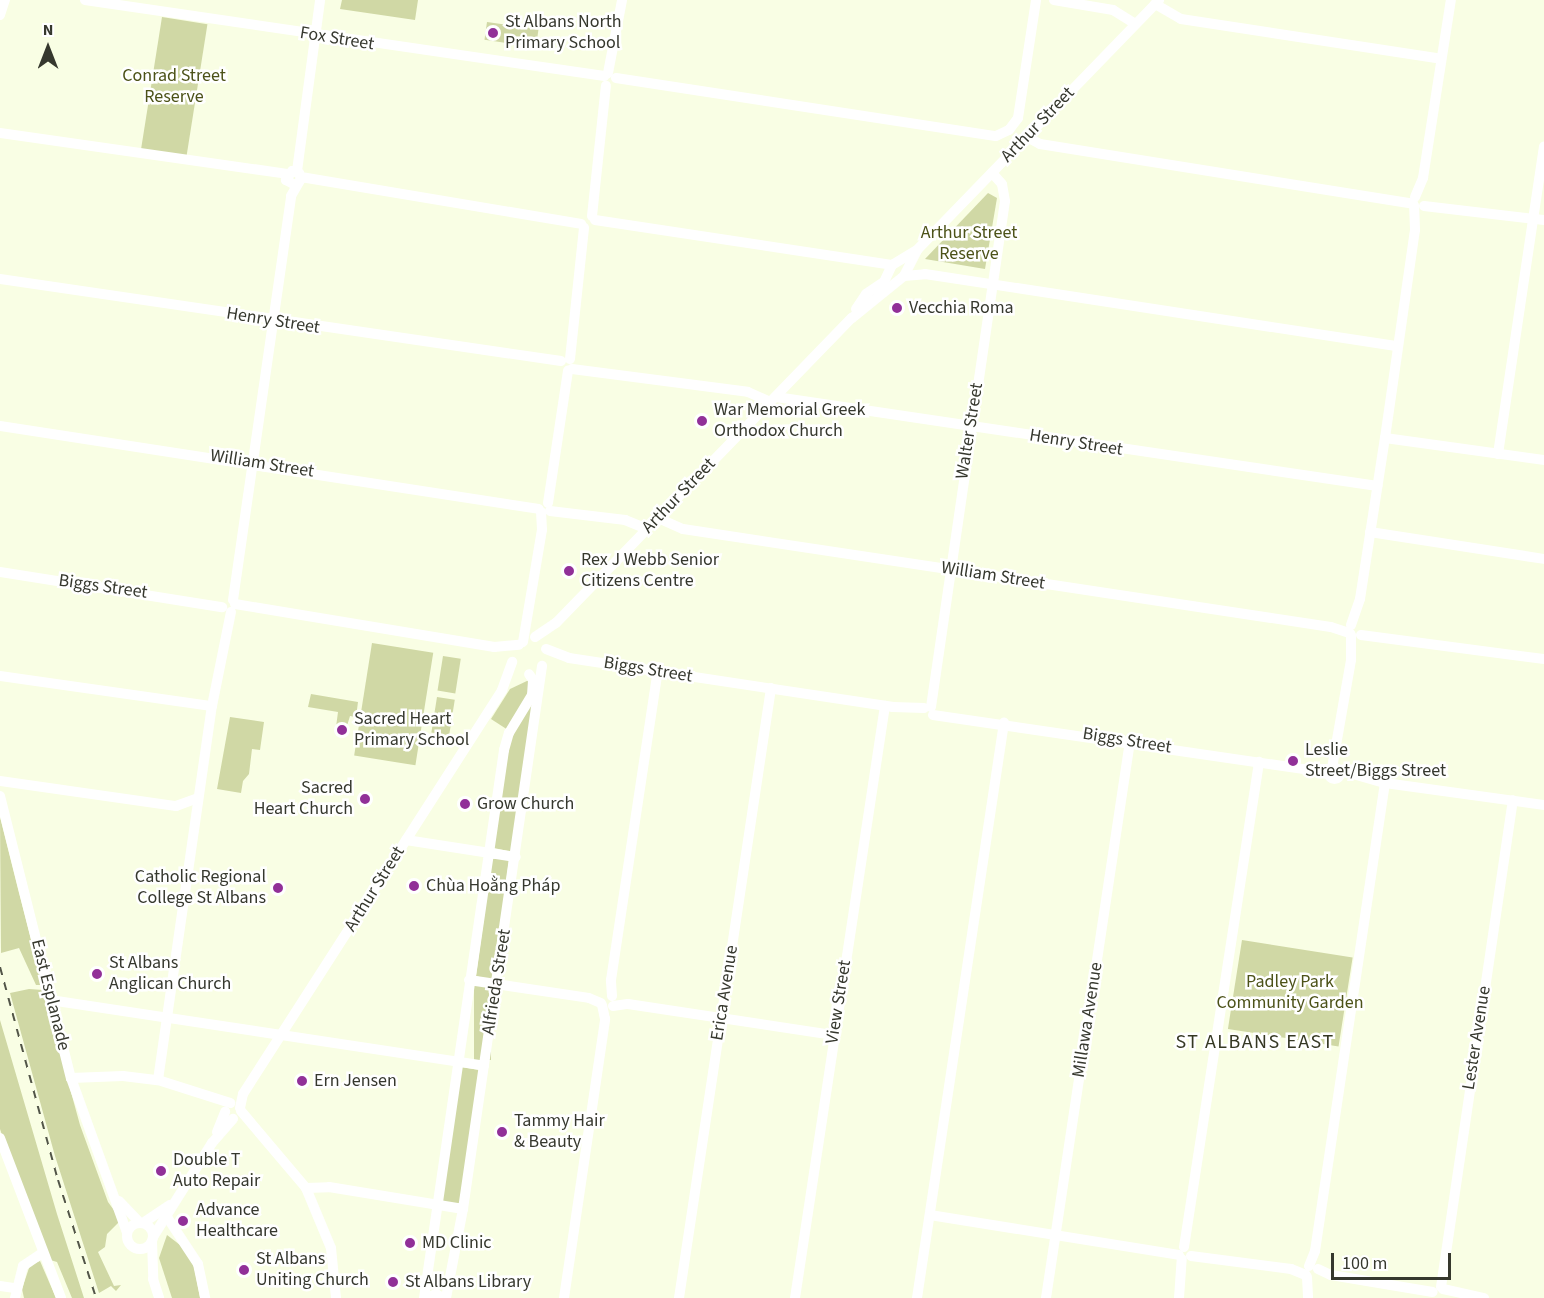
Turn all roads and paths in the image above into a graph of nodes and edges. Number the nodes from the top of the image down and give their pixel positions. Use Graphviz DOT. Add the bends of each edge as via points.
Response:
graph roads {
  1 [pos="5,0"];
  2 [pos="85,0"];
  3 [pos="320,0"];
  4 [pos="622,0"];
  5 [pos="1036,0"];
  6 [pos="1053,0"];
  7 [pos="1451,0"];
  8 [pos="1157,2"];
  9 [pos="0,8"];
  10 [pos="0,16"];
  11 [pos="1135,24"];
  12 [pos="315,35"];
  13 [pos="1441,59"];
  14 [pos="610,79"];
  15 [pos="0,133"];
  16 [pos="1027,137"];
  17 [pos="1544,146"];
  18 [pos="992,173"];
  19 [pos="295,178"];
  20 [pos="1419,202"];
  21 [pos="1538,220"];
  22 [pos="588,222"];
  23 [pos="898,270"];
  24 [pos="0,279"];
  25 [pos="993,285"];
  26 [pos="272,321"];
  27 [pos="1398,346"];
  28 [pos="566,365"];
  29 [pos="773,400"];
  30 [pos="0,426"];
  31 [pos="971,427"];
  32 [pos="1385,438"];
  33 [pos="1498,453"];
  34 [pos="1544,460"];
  35 [pos="250,462"];
  36 [pos="1377,486"];
  37 [pos="545,507"];
  38 [pos="658,518"];
  39 [pos="647,529"];
  40 [pos="1370,532"];
  41 [pos="1544,560"];
  42 [pos="950,569"];
  43 [pos="0,572"];
  44 [pos="229,606"];
  45 [pos="556,623"];
  46 [pos="1356,631"];
  47 [pos="528,641"];
  48 [pos="494,647"];
  49 [pos="546,648"];
  50 [pos="569,658"];
  51 [pos="1544,659"];
  52 [pos="512,661"];
  53 [pos="543,664"];
  54 [pos="658,671"];
  55 [pos="526,674"];
  56 [pos="0,676"];
  57 [pos="771,688"];
  58 [pos="502,690"];
  59 [pos="212,706"];
  60 [pos="885,706"];
  61 [pos="928,710"];
  62 [pos="1004,723"];
  63 [pos="1130,741"];
  64 [pos="1259,762"];
  65 [pos="1335,772"];
  66 [pos="0,781"];
  67 [pos="1385,783"];
  68 [pos="0,796"];
  69 [pos="198,798"];
  70 [pos="1512,800"];
  71 [pos="1544,805"];
  72 [pos="176,806"];
  73 [pos="195,821"];
  74 [pos="406,840"];
  75 [pos="488,853"];
  76 [pos="516,857"];
  77 [pos="469,980"];
  78 [pos="497,984"];
  79 [pos="50,1000"];
  80 [pos="608,1001"];
  81 [pos="721,1017"];
  82 [pos="167,1018"];
  83 [pos="282,1035"];
  84 [pos="834,1035"];
  85 [pos="456,1062"];
  86 [pos="484,1066"];
  87 [pos="71,1078"];
  88 [pos="158,1080"];
  89 [pos="232,1111"];
  90 [pos="0,1138"];
  91 [pos="306,1188"];
  92 [pos="111,1191"];
  93 [pos="176,1199"];
  94 [pos="436,1205"];
  95 [pos="463,1209"];
  96 [pos="933,1215"];
  97 [pos="167,1217"];
  98 [pos="141,1223"];
  99 [pos="127,1233"];
  100 [pos="177,1233"];
  101 [pos="1056,1234"];
  102 [pos="155,1235"];
  103 [pos="135,1248"];
  104 [pos="42,1253"];
  105 [pos="1186,1253"];
  106 [pos="152,1264"];
  107 [pos="1312,1272"];
  108 [pos="0,1286"];
  109 [pos="1438,1291"];
  110 [pos="15,1293"];
  111 [pos="1308,1296"];
  112 [pos="61,1298"];
  113 [pos="159,1298"];
  114 [pos="205,1298"];
  115 [pos="336,1298"];
  116 [pos="425,1298"];
  117 [pos="444,1298"];
  118 [pos="564,1298"];
  119 [pos="679,1298"];
  120 [pos="795,1298"];
  121 [pos="917,1298"];
  122 [pos="1046,1298"];
  123 [pos="1179,1298"];
  124 [pos="1484,1298"];
  1 -- 10 [label="street"];
  2 -- 12 [label="street, Fox Street"];
  3 -- 12 [label="street"];
  4 -- 14 [label="street"];
  5 -- 14 [label="street, Fox Street" via="1019,113 1005,133 986,136"];
  6 -- 11 [label="street" via="1113,10"];
  7 -- 13 [label="street"];
  8 -- 11 [label="street, Arthur Street"];
  8 -- 13 [label="street" via="1181,19"];
  9 -- 10 [label="street"];
  11 -- 16 [label="street, Arthur Street"];
  12 -- 14 [label="street, Fox Street"];
  12 -- 19 [label="street"];
  13 -- 20 [label="street"];
  14 -- 22 [label="street"];
  15 -- 19 [label="street"];
  16 -- 18 [label="street, Arthur Street"];
  16 -- 20 [label="street" via="1040,144"];
  17 -- 21 [label="street"];
  18 -- 23 [label="street, Arthur Street"];
  18 -- 25 [label="street, Walter Street" via="1005,196"];
  19 -- 22 [label="street"];
  19 -- 26 [label="street"];
  20 -- 21 [label="street"];
  20 -- 27 [label="street"];
  21 -- 33 [label="street"];
  22 -- 23 [label="street"];
  22 -- 28 [label="street"];
  23 -- 25 [label="street"];
  23 -- 29 [label="street, Arthur Street" via="866,294 852,318"];
  24 -- 26 [label="street, Henry Street"];
  25 -- 27 [label="street"];
  25 -- 31 [label="street, Walter Street"];
  26 -- 28 [label="street, Henry Street"];
  26 -- 35 [label="street"];
  27 -- 32 [label="street"];
  28 -- 29 [label="street, Henry Street"];
  28 -- 37 [label="street"];
  29 -- 31 [label="street, Henry Street"];
  29 -- 38 [label="street, Arthur Street"];
  30 -- 35 [label="street, William Street"];
  31 -- 36 [label="street, Henry Street"];
  31 -- 42 [label="street, Walter Street"];
  32 -- 33 [label="street"];
  32 -- 36 [label="street"];
  33 -- 34 [label="street"];
  35 -- 37 [label="street, William Street"];
  35 -- 44 [label="street"];
  36 -- 40 [label="street"];
  37 -- 39 [label="street, William Street" via="625,520"];
  37 -- 47 [label="street"];
  38 -- 39 [label="street, Arthur Street"];
  38 -- 42 [label="street, William Street" via="683,529"];
  39 -- 45 [label="street, Arthur Street"];
  40 -- 41 [label="street"];
  40 -- 46 [label="street"];
  42 -- 46 [label="street, William Street"];
  42 -- 61 [label="street, Walter Street"];
  43 -- 44 [label="street, Biggs Street"];
  44 -- 48 [label="street, Biggs Street"];
  44 -- 59 [label="street"];
  45 -- 47 [label="street, Arthur Street"];
  45 -- 49 [label="street, Arthur Street"];
  46 -- 51 [label="street, William Street"];
  46 -- 65 [label="street"];
  47 -- 48 [label="street, Biggs Street"];
  47 -- 49 [label="street"];
  47 -- 52 [label="street, Arthur Street"];
  48 -- 52 [label="street, Biggs Street"];
  49 -- 50 [label="street, Biggs Street"];
  49 -- 53 [label="street, Arthur Street"];
  50 -- 53 [label="street, Biggs Street"];
  50 -- 54 [label="street, Biggs Street"];
  52 -- 55 [label="street, Biggs Street"];
  52 -- 58 [label="street, Arthur Street"];
  53 -- 55 [label="street, Arthur Street"];
  53 -- 76 [label="street, Alfrieda Street"];
  54 -- 57 [label="street, Biggs Street"];
  54 -- 80 [label="street"];
  55 -- 58 [label="street, Arthur Street"];
  55 -- 75 [label="street, Alfrieda Street" via="533,681 532,695 507,740"];
  56 -- 59 [label="street"];
  57 -- 60 [label="street, Biggs Street"];
  57 -- 81 [label="street, Erica Avenue"];
  58 -- 74 [label="street, Arthur Street"];
  59 -- 69 [label="street"];
  60 -- 61 [label="street, Biggs Street"];
  60 -- 84 [label="street, View Street"];
  61 -- 62 [label="street, Biggs Street"];
  62 -- 63 [label="street, Biggs Street"];
  62 -- 96 [label="street" via="932,1197"];
  63 -- 64 [label="street, Biggs Street"];
  63 -- 101 [label="street, Millawa Avenue"];
  64 -- 65 [label="street, Biggs Street"];
  64 -- 105 [label="street"];
  65 -- 67 [label="street, Biggs Street"];
  66 -- 72 [label="street"];
  67 -- 70 [label="street, Biggs Street"];
  67 -- 107 [label="street"];
  68 -- 79 [label="street, East Esplanade"];
  69 -- 72 [label="street"];
  69 -- 73 [label="street"];
  70 -- 71 [label="street, Biggs Street"];
  70 -- 109 [label="street, Lester Avenue"];
  72 -- 73 [label="street"];
  73 -- 82 [label="street"];
  74 -- 75 [label="street"];
  74 -- 83 [label="street, Arthur Street"];
  75 -- 76 [label="street"];
  75 -- 77 [label="street, Alfrieda Street"];
  76 -- 78 [label="street, Alfrieda Street"];
  77 -- 78 [label="street"];
  77 -- 85 [label="street, Alfrieda Street"];
  78 -- 80 [label="street"];
  78 -- 86 [label="street, Alfrieda Street"];
  79 -- 82 [label="street"];
  79 -- 87 [label="street, East Esplanade"];
  80 -- 81 [label="street"];
  80 -- 118 [label="street"];
  81 -- 84 [label="street"];
  81 -- 119 [label="street, Erica Avenue"];
  82 -- 83 [label="street"];
  82 -- 88 [label="street"];
  83 -- 85 [label="street"];
  83 -- 89 [label="street, Arthur Street"];
  84 -- 120 [label="street, View Street"];
  85 -- 86 [label="street"];
  85 -- 94 [label="street, Alfrieda Street"];
  86 -- 95 [label="street, Alfrieda Street"];
  87 -- 88 [label="street" via="113,1075"];
  87 -- 92 [label="street, East Esplanade"];
  88 -- 89 [label="street"];
  89 -- 91 [label="street" via="285,1159"];
  89 -- 93 [label="street"];
  90 -- 104 [label="street"];
  91 -- 94 [label="street"];
  91 -- 115 [label="street" via="331,1248"];
  92 -- 98 [label="street, East Esplanade"];
  92 -- 99 [label="street, East Esplanade"];
  93 -- 97 [label="street"];
  93 -- 98 [label="street"];
  94 -- 95 [label="street"];
  94 -- 116 [label="street, Alfrieda Street"];
  95 -- 117 [label="street, Alfrieda Street"];
  96 -- 101 [label="street"];
  96 -- 121 [label="street"];
  97 -- 100 [label="street"];
  97 -- 102 [label="street"];
  98 -- 99 [label="street"];
  98 -- 102 [label="street"];
  99 -- 103 [label="street"];
  100 -- 102 [label="street"];
  100 -- 114 [label="street" via="198,1263"];
  101 -- 105 [label="street"];
  101 -- 122 [label="street, Millawa Avenue"];
  102 -- 103 [label="street" via="143,1248"];
  102 -- 106 [label="street"];
  103 -- 106 [label="street"];
  104 -- 110 [label="street" via="23,1266"];
  104 -- 112 [label="street"];
  105 -- 107 [label="street"];
  105 -- 123 [label="street"];
  106 -- 113 [label="street"];
  107 -- 109 [label="street"];
  107 -- 111 [label="street"];
  108 -- 110 [label="street"];
  109 -- 124 [label="street"];
  116 -- 117 [label="street" via="436,1294"];
}
